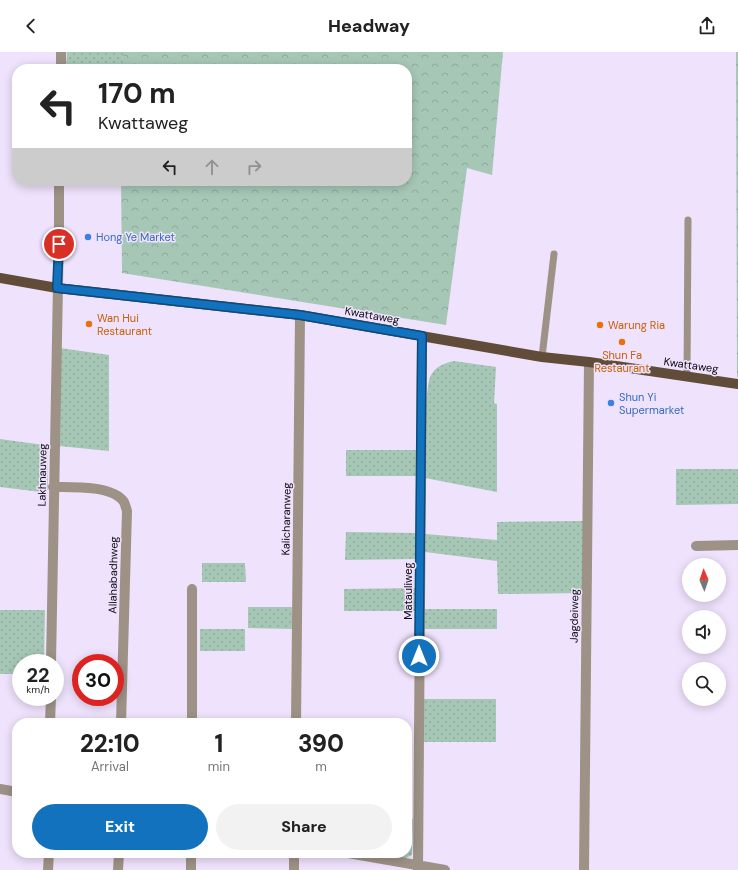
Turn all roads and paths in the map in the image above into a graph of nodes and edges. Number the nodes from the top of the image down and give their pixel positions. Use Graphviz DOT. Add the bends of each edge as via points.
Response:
graph roads {
  1 [pos="61,52"];
  2 [pos="61,64"];
  3 [pos="59,186"];
  4 [pos="688,220"];
  5 [pos="554,254"];
  6 [pos="0,278"];
  7 [pos="57,288"];
  8 [pos="300,315"];
  9 [pos="422,336"];
  10 [pos="542,357"];
  11 [pos="589,362"];
  12 [pos="687,377"];
  13 [pos="738,384"];
  14 [pos="53,487"];
  15 [pos="738,545"];
  16 [pos="696,546"];
  17 [pos="192,589"];
  18 [pos="51,654"];
  19 [pos="51,706"];
  20 [pos="50,718"];
  21 [pos="121,718"];
  22 [pos="192,718"];
  23 [pos="296,718"];
  24 [pos="0,789"];
  25 [pos="12,791"];
  26 [pos="49,858"];
  27 [pos="119,858"];
  28 [pos="191,858"];
  29 [pos="294,858"];
  30 [pos="371,858"];
  31 [pos="418,868"];
  32 [pos="48,870"];
  33 [pos="118,870"];
  34 [pos="191,870"];
  35 [pos="294,870"];
  36 [pos="445,870"];
  37 [pos="584,870"];
  1 -- 2 [label="street"];
  3 -- 7 [label="street, Lakhnauweg"];
  4 -- 12 [label="lane"];
  5 -- 10 [label="lane"];
  6 -- 7 [label="main road, Kwattaweg"];
  7 -- 8 [label="main road, Kwattaweg"];
  7 -- 14 [label="street, Lakhnauweg"];
  8 -- 9 [label="main road, Kwattaweg"];
  8 -- 23 [label="street, Kalicharanweg"];
  9 -- 10 [label="main road, Kwattaweg"];
  9 -- 31 [label="street, Matauliweg"];
  10 -- 11 [label="main road, Kwattaweg"];
  11 -- 12 [label="main road, Kwattaweg"];
  11 -- 37 [label="street, Jagdeiweg"];
  12 -- 13 [label="main road, Kwattaweg"];
  14 -- 18 [label="street, Lakhnauweg"];
  14 -- 21 [label="street, Allahabadhweg" via="88,488 109,492 123,501 127,511"];
  15 -- 16 [label="street"];
  17 -- 22 [label="street"];
  19 -- 20 [label="street"];
  24 -- 25 [label="street"];
  26 -- 32 [label="street"];
  27 -- 33 [label="street"];
  28 -- 34 [label="street"];
  29 -- 35 [label="street"];
  30 -- 31 [label="street"];
  31 -- 36 [label="street"];
}
